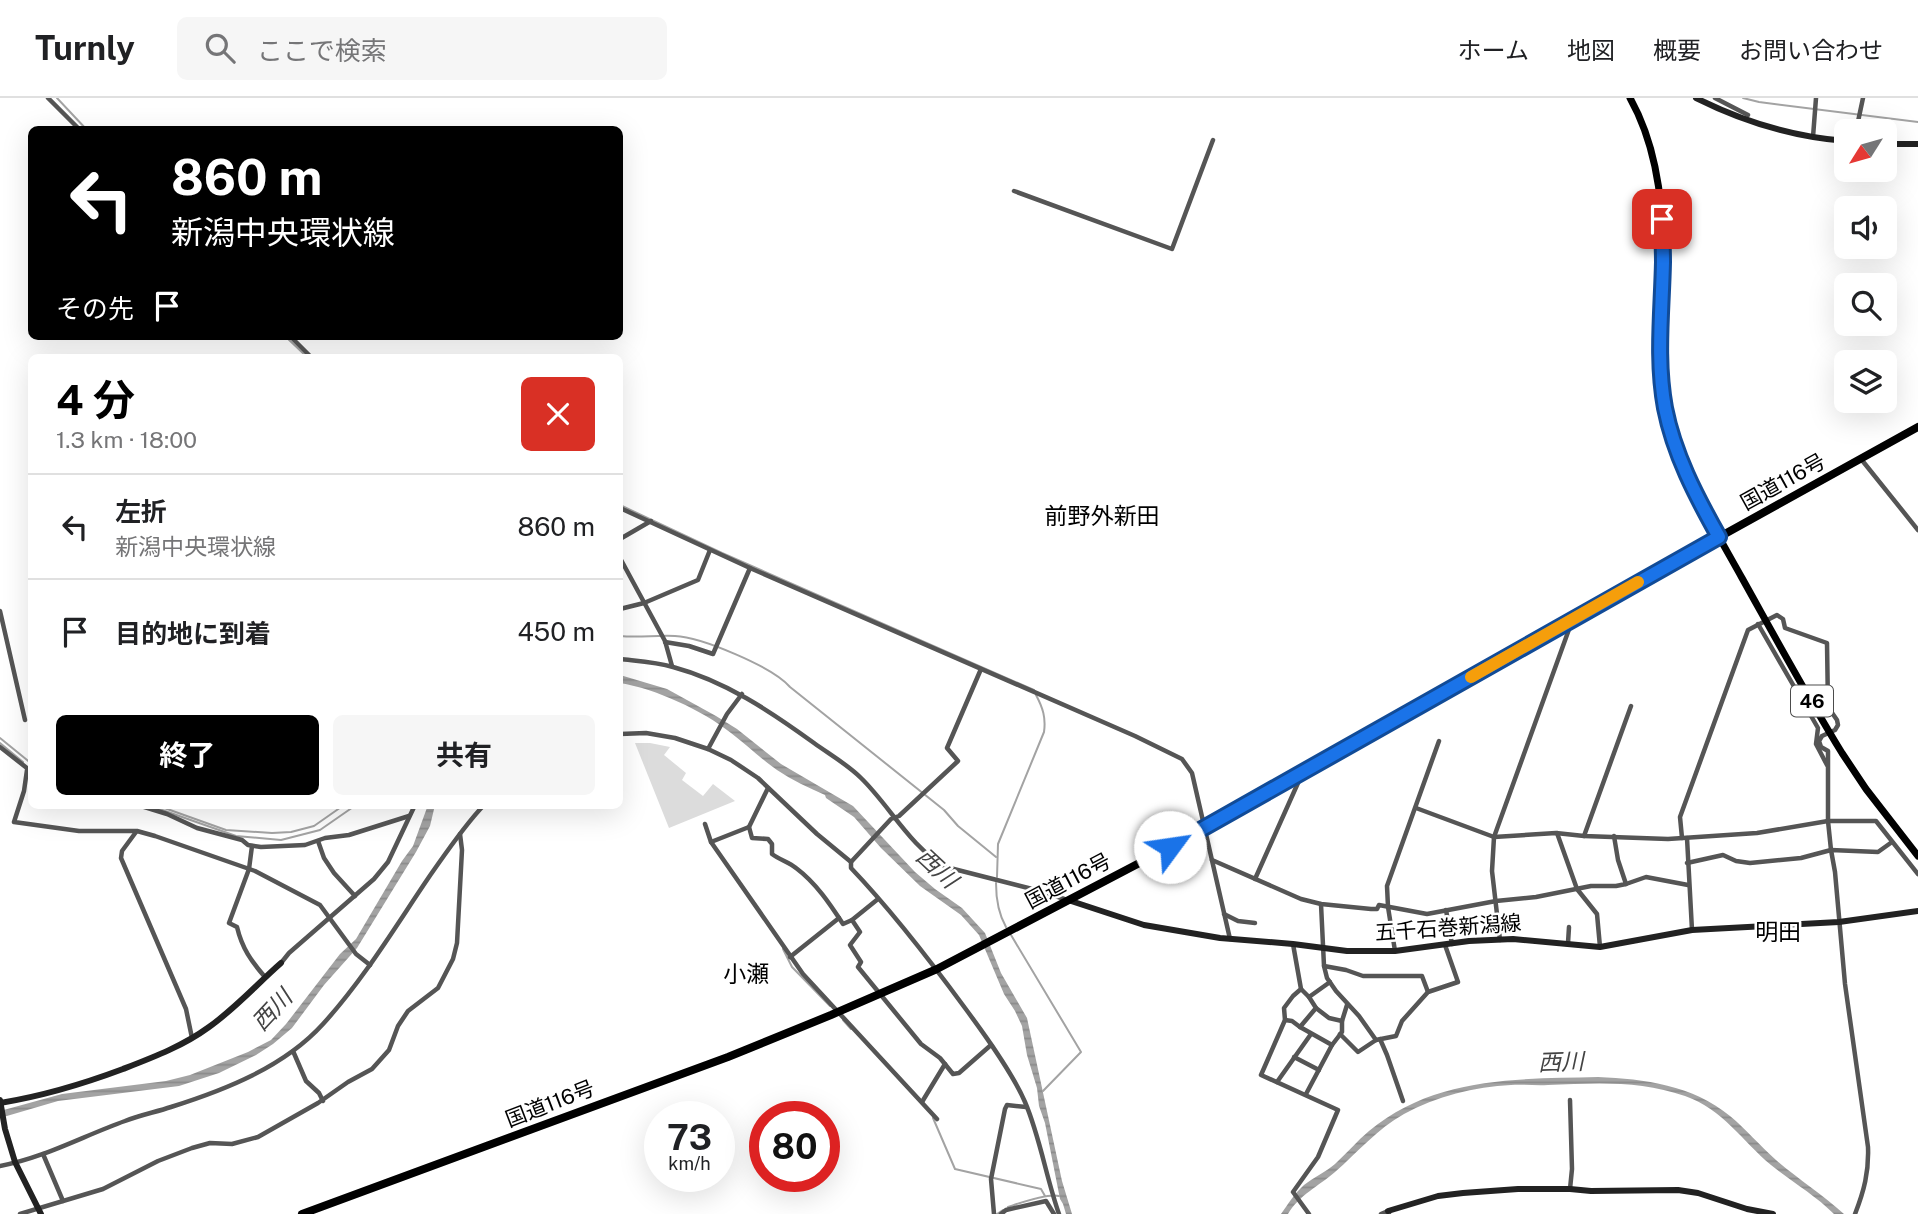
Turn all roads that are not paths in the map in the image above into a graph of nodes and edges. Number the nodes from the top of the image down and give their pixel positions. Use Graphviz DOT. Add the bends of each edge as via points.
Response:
graph roads {
  1 [pos="48,98"];
  2 [pos="1630,98"];
  3 [pos="1696,98"];
  4 [pos="1715,98"];
  5 [pos="1816,98"];
  6 [pos="1863,98"];
  7 [pos="1748,115"];
  8 [pos="1859,119"];
  9 [pos="76,126"];
  10 [pos="1813,137"];
  11 [pos="1213,140"];
  12 [pos="1834,140"];
  13 [pos="1897,144"];
  14 [pos="1918,144"];
  15 [pos="1014,191"];
  16 [pos="294,340"];
  17 [pos="308,354"];
  18 [pos="1918,427"];
  19 [pos="1861,459"];
  20 [pos="623,509"];
  21 [pos="651,522"];
  22 [pos="1918,530"];
  23 [pos="623,537"];
  24 [pos="1719,537"];
  25 [pos="710,550"];
  26 [pos="623,564"];
  27 [pos="750,568"];
  28 [pos="644,603"];
  29 [pos="623,608"];
  30 [pos="0,611"];
  31 [pos="1573,621"];
  32 [pos="1762,622"];
  33 [pos="665,642"];
  34 [pos="623,659"];
  35 [pos="672,666"];
  36 [pos="981,669"];
  37 [pos="742,694"];
  38 [pos="1631,706"];
  39 [pos="25,720"];
  40 [pos="1829,732"];
  41 [pos="623,734"];
  42 [pos="1440,741"];
  43 [pos="0,747"];
  44 [pos="708,748"];
  45 [pos="1828,767"];
  46 [pos="28,770"];
  47 [pos="1303,772"];
  48 [pos="28,775"];
  49 [pos="768,788"];
  50 [pos="1416,808"];
  51 [pos="151,809"];
  52 [pos="413,809"];
  53 [pos="481,809"];
  54 [pos="409,816"];
  55 [pos="893,817"];
  56 [pos="1828,821"];
  57 [pos="705,824"];
  58 [pos="749,827"];
  59 [pos="1204,827"];
  60 [pos="137,831"];
  61 [pos="1556,833"];
  62 [pos="460,834"];
  63 [pos="1584,836"];
  64 [pos="1614,836"];
  65 [pos="1494,837"];
  66 [pos="1684,838"];
  67 [pos="318,841"];
  68 [pos="711,842"];
  69 [pos="1892,842"];
  70 [pos="252,846"];
  71 [pos="1831,850"];
  72 [pos="1918,856"];
  73 [pos="1211,859"];
  74 [pos="851,862"];
  75 [pos="1687,863"];
  76 [pos="249,869"];
  77 [pos="1918,874"];
  78 [pos="1255,879"];
  79 [pos="1626,884"];
  80 [pos="1688,885"];
  81 [pos="1577,889"];
  82 [pos="355,896"];
  83 [pos="878,899"];
  84 [pos="1068,900"];
  85 [pos="1496,901"];
  86 [pos="1321,904"];
  87 [pos="1388,906"];
  88 [pos="1446,910"];
  89 [pos="1918,911"];
  90 [pos="1223,914"];
  91 [pos="330,918"];
  92 [pos="839,918"];
  93 [pos="852,920"];
  94 [pos="1839,922"];
  95 [pos="1255,923"];
  96 [pos="1569,927"];
  97 [pos="1692,930"];
  98 [pos="1230,939"];
  99 [pos="1500,940"];
  100 [pos="1568,943"];
  101 [pos="1293,944"];
  102 [pos="1449,945"];
  103 [pos="1600,947"];
  104 [pos="1323,948"];
  105 [pos="1395,951"];
  106 [pos="790,957"];
  107 [pos="281,963"];
  108 [pos="370,965"];
  109 [pos="1324,966"];
  110 [pos="937,969"];
  111 [pos="265,977"];
  112 [pos="1330,982"];
  113 [pos="1301,989"];
  114 [pos="1427,992"];
  115 [pos="880,993"];
  116 [pos="1309,997"];
  117 [pos="1347,1005"];
  118 [pos="1317,1008"];
  119 [pos="838,1012"];
  120 [pos="1285,1020"];
  121 [pos="1342,1021"];
  122 [pos="1300,1027"];
  123 [pos="1311,1034"];
  124 [pos="1340,1034"];
  125 [pos="192,1038"];
  126 [pos="1378,1039"];
  127 [pos="991,1045"];
  128 [pos="1332,1045"];
  129 [pos="293,1051"];
  130 [pos="1294,1057"];
  131 [pos="946,1064"];
  132 [pos="1319,1070"];
  133 [pos="1277,1082"];
  134 [pos="1306,1094"];
  135 [pos="1570,1100"];
  136 [pos="323,1101"];
  137 [pos="1403,1101"];
  138 [pos="1,1102"];
  139 [pos="922,1102"];
  140 [pos="1027,1107"];
  141 [pos="937,1119"];
  142 [pos="43,1154"];
  143 [pos="15,1162"];
  144 [pos="0,1166"];
  145 [pos="1570,1189"];
  146 [pos="63,1201"];
  147 [pos="1303,1207"];
  148 [pos="40,1212"];
  149 [pos="1298,1213"];
  150 [pos="1386,1213"];
  151 [pos="20,1214"];
  152 [pos="302,1214"];
  153 [pos="994,1214"];
  154 [pos="1001,1214"];
  155 [pos="1057,1214"];
  156 [pos="1309,1214"];
  157 [pos="1773,1214"];
  158 [pos="1855,1214"];
  1 -- 9 [label="street"];
  2 -- 24 [label="main road, 46" via="1650,148 1660,208 1660,360 1665,410 1684,470"];
  3 -- 10 [label="street" via="1750,121"];
  4 -- 7 [label="street"];
  5 -- 10 [label="street"];
  6 -- 8 [label="street"];
  10 -- 12 [label="street"];
  11 -- 15 [label="street" via="1172,250"];
  13 -- 14 [label="street"];
  16 -- 17 [label="street"];
  18 -- 19 [label="highway, 国道116号"];
  19 -- 22 [label="street"];
  19 -- 24 [label="highway, 国道116号"];
  20 -- 21 [label="street"];
  21 -- 23 [label="street"];
  21 -- 25 [label="street"];
  24 -- 31 [label="highway, 国道116号"];
  24 -- 32 [label="main road, 46"];
  25 -- 27 [label="street"];
  25 -- 28 [label="street" via="698,580"];
  26 -- 28 [label="street"];
  27 -- 33 [label="street" via="713,654"];
  27 -- 36 [label="street"];
  28 -- 29 [label="street"];
  28 -- 33 [label="street"];
  30 -- 39 [label="street"];
  31 -- 47 [label="highway, 国道116号"];
  31 -- 65 [label="street"];
  32 -- 40 [label="main road, 46"];
  32 -- 40 [label="street" via="1777,615 1785,628 1827,643 1828,707 1838,725"];
  32 -- 45 [label="street" via="1818,729 1816,744"];
  32 -- 66 [label="street" via="1748,630 1680,817"];
  33 -- 35 [label="street"];
  34 -- 35 [label="street"];
  35 -- 37 [label="street"];
  36 -- 55 [label="street" via="947,748 958,761"];
  36 -- 59 [label="street" via="1182,759 1192,773"];
  37 -- 44 [label="street"];
  37 -- 55 [label="street" via="849,768"];
  38 -- 63 [label="street"];
  40 -- 45 [label="street" via="1819,741 1828,751"];
  40 -- 72 [label="main road, 46"];
  41 -- 44 [label="street" via="660,735"];
  42 -- 50 [label="street"];
  43 -- 46 [label="street"];
  44 -- 49 [label="street"];
  45 -- 56 [label="street"];
  47 -- 59 [label="highway, 国道116号"];
  47 -- 78 [label="street"];
  48 -- 60 [label="street" via="14,822 79,831"];
  49 -- 58 [label="street"];
  49 -- 74 [label="street"];
  50 -- 65 [label="street"];
  50 -- 87 [label="street" via="1387,886"];
  51 -- 70 [label="street"];
  52 -- 54 [label="street"];
  53 -- 62 [label="street"];
  54 -- 67 [label="street"];
  54 -- 82 [label="street" via="388,862"];
  55 -- 74 [label="street"];
  55 -- 84 [label="street" via="946,867"];
  56 -- 66 [label="street" via="1757,833"];
  56 -- 69 [label="street" via="1876,821"];
  56 -- 71 [label="street"];
  57 -- 68 [label="street"];
  58 -- 68 [label="street"];
  58 -- 92 [label="street" via="752,838 768,839 775,857 809,878"];
  59 -- 73 [label="street"];
  59 -- 84 [label="highway, 国道116号"];
  60 -- 76 [label="street"];
  60 -- 125 [label="street" via="121,858 187,1009"];
  61 -- 63 [label="street"];
  61 -- 65 [label="street"];
  61 -- 81 [label="street"];
  62 -- 108 [label="street"];
  62 -- 136 [label="street" via="456,950 448,970 434,992 408,1011 379,1063"];
  63 -- 64 [label="street"];
  64 -- 66 [label="street"];
  64 -- 79 [label="street"];
  65 -- 85 [label="street"];
  66 -- 75 [label="street"];
  67 -- 70 [label="street"];
  67 -- 82 [label="street" via="334,873"];
  68 -- 106 [label="street"];
  69 -- 71 [label="street" via="1878,852"];
  69 -- 77 [label="street"];
  70 -- 76 [label="street"];
  71 -- 75 [label="street" via="1763,862 1736,861 1723,855"];
  71 -- 94 [label="street"];
  73 -- 78 [label="street"];
  73 -- 90 [label="street"];
  74 -- 83 [label="street" via="851,868"];
  75 -- 80 [label="street"];
  76 -- 91 [label="street" via="314,901"];
  76 -- 111 [label="street" via="229,923 237,927 250,960"];
  78 -- 86 [label="street"];
  79 -- 80 [label="street" via="1646,877"];
  79 -- 81 [label="street"];
  80 -- 97 [label="street"];
  81 -- 85 [label="street"];
  81 -- 103 [label="street" via="1597,915"];
  82 -- 91 [label="street"];
  83 -- 93 [label="street"];
  83 -- 110 [label="street"];
  84 -- 98 [label="street, 五千石巻新潟線" via="1144,925"];
  84 -- 110 [label="highway, 国道116号"];
  85 -- 88 [label="street"];
  85 -- 99 [label="street"];
  86 -- 87 [label="street" via="1371,909"];
  86 -- 104 [label="street"];
  87 -- 88 [label="street" via="1427,914"];
  87 -- 105 [label="street"];
  88 -- 102 [label="street"];
  89 -- 94 [label="street, 五千石巻新潟線"];
  90 -- 95 [label="street"];
  90 -- 98 [label="street"];
  91 -- 107 [label="street"];
  91 -- 108 [label="street" via="356,954"];
  92 -- 93 [label="street" via="843,924"];
  92 -- 106 [label="street"];
  93 -- 115 [label="street" via="860,932 850,945 861,962 859,967"];
  94 -- 97 [label="street, 五千石巻新潟線"];
  94 -- 158 [label="street" via="1868,1147 1865,1185"];
  96 -- 100 [label="street"];
  97 -- 103 [label="street, 五千石巻新潟線"];
  98 -- 101 [label="street, 五千石巻新潟線"];
  99 -- 100 [label="street, 五千石巻新潟線"];
  99 -- 102 [label="street, 五千石巻新潟線"];
  100 -- 103 [label="street, 五千石巻新潟線"];
  101 -- 104 [label="street, 五千石巻新潟線"];
  101 -- 113 [label="street"];
  102 -- 105 [label="street, 五千石巻新潟線"];
  102 -- 114 [label="street" via="1458,982"];
  104 -- 105 [label="street, 五千石巻新潟線"];
  104 -- 109 [label="street"];
  106 -- 119 [label="street"];
  107 -- 111 [label="street"];
  108 -- 129 [label="street" via="322,1026"];
  109 -- 112 [label="street"];
  109 -- 114 [label="street" via="1363,976 1422,976"];
  110 -- 115 [label="highway, 国道116号"];
  110 -- 127 [label="street"];
  111 -- 125 [label="street" via="229,1012"];
  112 -- 116 [label="street"];
  112 -- 117 [label="street"];
  113 -- 116 [label="street"];
  113 -- 120 [label="street" via="1284,1008"];
  114 -- 126 [label="street" via="1402,1021 1396,1036"];
  115 -- 119 [label="highway, 国道116号"];
  115 -- 131 [label="street" via="921,1044"];
  116 -- 118 [label="street"];
  117 -- 121 [label="street"];
  117 -- 126 [label="street"];
  118 -- 121 [label="street"];
  118 -- 122 [label="street"];
  119 -- 139 [label="street"];
  119 -- 152 [label="highway, 国道116号"];
  120 -- 122 [label="street"];
  120 -- 133 [label="street" via="1261,1075"];
  121 -- 124 [label="street"];
  122 -- 123 [label="street"];
  123 -- 128 [label="street"];
  123 -- 130 [label="street"];
  124 -- 126 [label="street" via="1358,1052"];
  124 -- 128 [label="street"];
  125 -- 138 [label="street" via="105,1076 37,1097"];
  126 -- 137 [label="street"];
  127 -- 131 [label="street" via="959,1073 953,1074"];
  127 -- 140 [label="street"];
  128 -- 132 [label="street"];
  129 -- 136 [label="street" via="306,1081"];
  129 -- 142 [label="street" via="248,1078"];
  130 -- 132 [label="street"];
  130 -- 133 [label="street"];
  131 -- 139 [label="street"];
  132 -- 134 [label="street"];
  133 -- 134 [label="street"];
  134 -- 147 [label="street" via="1338,1110 1318,1157 1293,1192"];
  135 -- 145 [label="street"];
  136 -- 146 [label="street" via="258,1137 192,1148 103,1189"];
  138 -- 143 [label="street"];
  139 -- 141 [label="street"];
  140 -- 153 [label="street" via="1007,1105 1005,1109 991,1179"];
  140 -- 155 [label="street"];
  142 -- 143 [label="street"];
  142 -- 146 [label="street"];
  143 -- 144 [label="street"];
  143 -- 148 [label="street"];
  145 -- 150 [label="street" via="1463,1193 1421,1200"];
  145 -- 157 [label="street" via="1678,1190"];
  146 -- 148 [label="street"];
  147 -- 149 [label="street"];
  147 -- 156 [label="street"];
  148 -- 151 [label="street"];
  154 -- 155 [label="street" via="1046,1201"];
}
